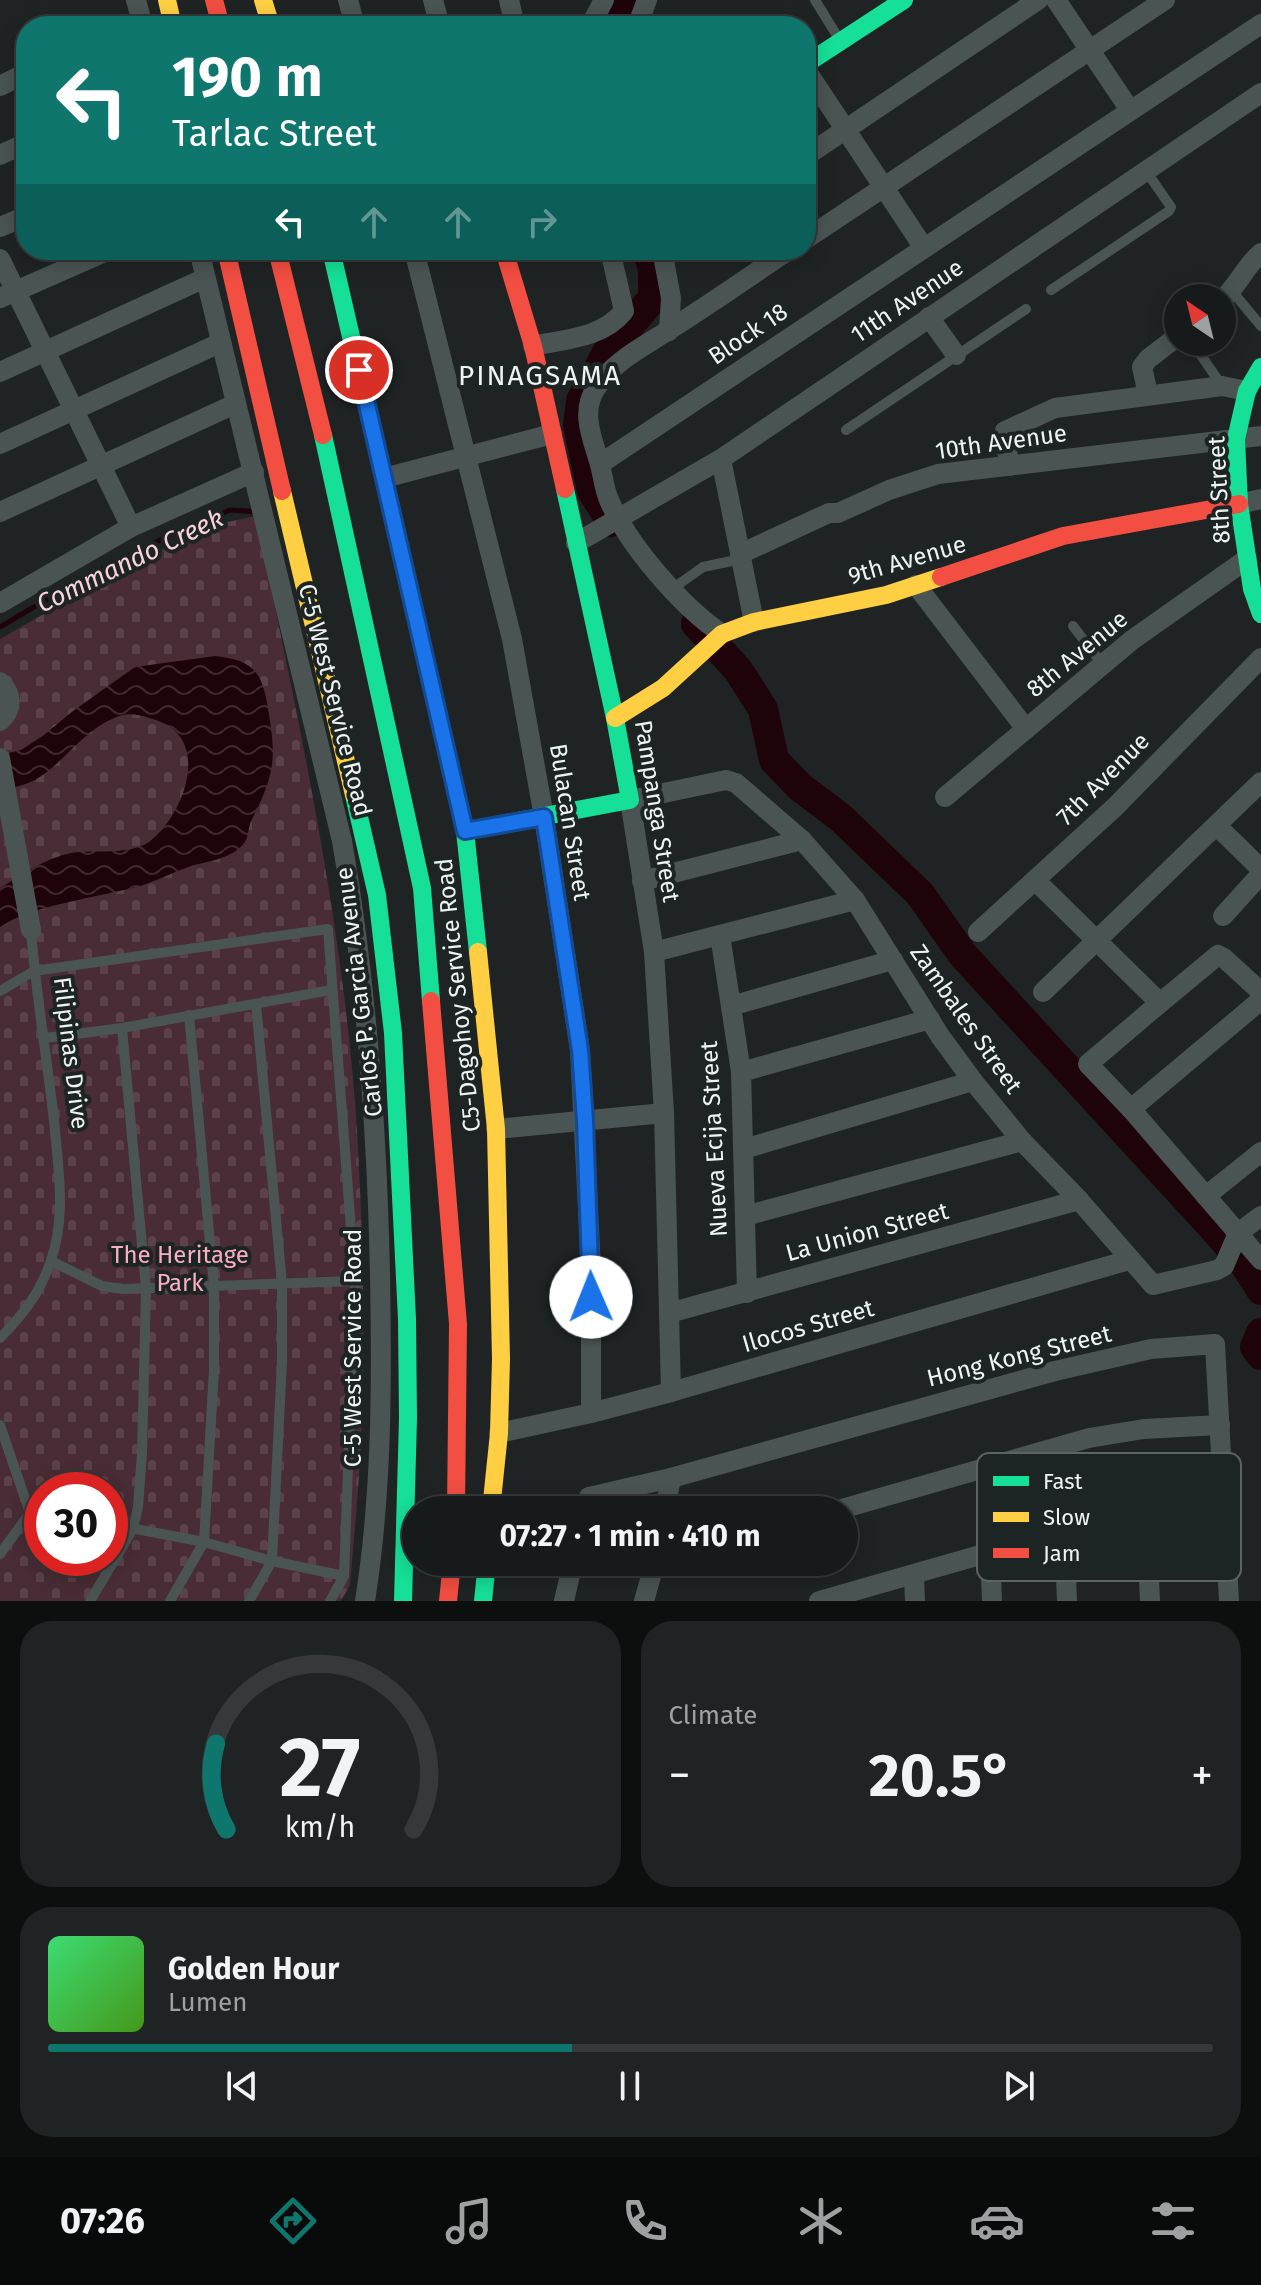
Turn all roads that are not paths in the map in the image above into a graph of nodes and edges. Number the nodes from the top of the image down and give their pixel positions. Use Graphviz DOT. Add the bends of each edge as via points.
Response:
graph roads {
  1 [pos="815,0"];
  2 [pos="904,0"];
  3 [pos="1038,0"];
  4 [pos="1056,0"];
  5 [pos="1165,0"];
  6 [pos="1261,24"];
  7 [pos="841,41"];
  8 [pos="1090,50"];
  9 [pos="816,60"];
  10 [pos="816,83"];
  11 [pos="1261,93"];
  12 [pos="1130,110"];
  13 [pos="845,130"];
  14 [pos="816,149"];
  15 [pos="1146,170"];
  16 [pos="884,187"];
  17 [pos="816,232"];
  18 [pos="924,248"];
  19 [pos="1261,253"];
  20 [pos="0,259"];
  21 [pos="86,260"];
  22 [pos="201,260"];
  23 [pos="228,260"];
  24 [pos="279,260"];
  25 [pos="333,260"];
  26 [pos="417,260"];
  27 [pos="507,260"];
  28 [pos="612,260"];
  29 [pos="665,260"];
  30 [pos="774,260"];
  31 [pos="205,278"];
  32 [pos="1235,284"];
  33 [pos="1051,290"];
  34 [pos="8,294"];
  35 [pos="1236,303"];
  36 [pos="1026,309"];
  37 [pos="929,317"];
  38 [pos="1261,326"];
  39 [pos="669,331"];
  40 [pos="220,343"];
  41 [pos="533,346"];
  42 [pos="1164,347"];
  43 [pos="45,351"];
  44 [pos="956,355"];
  45 [pos="1202,356"];
  46 [pos="1261,367"];
  47 [pos="0,372"];
  48 [pos="1222,386"];
  49 [pos="1247,391"];
  50 [pos="1148,394"];
  51 [pos="235,404"];
  52 [pos="73,409"];
  53 [pos="846,430"];
  54 [pos="552,434"];
  55 [pos="1261,436"];
  56 [pos="1236,439"];
  57 [pos="0,444"];
  58 [pos="467,457"];
  59 [pos="721,459"];
  60 [pos="100,464"];
  61 [pos="600,464"];
  62 [pos="1009,466"];
  63 [pos="254,472"];
  64 [pos="384,478"];
  65 [pos="1261,499"];
  66 [pos="1239,504"];
  67 [pos="0,512"];
  68 [pos="618,518"];
  69 [pos="131,527"];
  70 [pos="576,543"];
  71 [pos="741,557"];
  72 [pos="1247,559"];
  73 [pos="916,585"];
  74 [pos="1257,587"];
  75 [pos="672,589"];
  76 [pos="0,603"];
  77 [pos="1261,614"];
  78 [pos="754,622"];
  79 [pos="1073,626"];
  80 [pos="715,640"];
  81 [pos="1261,658"];
  82 [pos="1103,665"];
  83 [pos="0,682"];
  84 [pos="615,718"];
  85 [pos="0,721"];
  86 [pos="1026,729"];
  87 [pos="0,758"];
  88 [pos="1261,782"];
  89 [pos="945,797"];
  90 [pos="630,800"];
  91 [pos="544,817"];
  92 [pos="1217,826"];
  93 [pos="465,831"];
  94 [pos="802,840"];
  95 [pos="1261,872"];
  96 [pos="1035,880"];
  97 [pos="642,881"];
  98 [pos="855,900"];
  99 [pos="1223,916"];
  100 [pos="31,930"];
  101 [pos="978,932"];
  102 [pos="720,935"];
  103 [pos="1096,942"];
  104 [pos="654,952"];
  105 [pos="893,960"];
  106 [pos="34,971"];
  107 [pos="331,990"];
  108 [pos="0,991"];
  109 [pos="1043,992"];
  110 [pos="1261,992"];
  111 [pos="1261,1000"];
  112 [pos="1160,1003"];
  113 [pos="256,1004"];
  114 [pos="731,1006"];
  115 [pos="189,1015"];
  116 [pos="930,1019"];
  117 [pos="122,1028"];
  118 [pos="45,1038"];
  119 [pos="741,1072"];
  120 [pos="973,1081"];
  121 [pos="1131,1109"];
  122 [pos="664,1113"];
  123 [pos="585,1120"];
  124 [pos="502,1129"];
  125 [pos="1022,1141"];
  126 [pos="744,1149"];
  127 [pos="1261,1152"];
  128 [pos="1206,1196"];
  129 [pos="1079,1200"];
  130 [pos="745,1216"];
  131 [pos="1261,1216"];
  132 [pos="1233,1245"];
  133 [pos="1129,1260"];
  134 [pos="1261,1260"];
  135 [pos="51,1261"];
  136 [pos="355,1281"];
  137 [pos="282,1284"];
  138 [pos="214,1286"];
  139 [pos="146,1288"];
  140 [pos="747,1293"];
  141 [pos="669,1313"];
  142 [pos="0,1338"];
  143 [pos="671,1392"];
  144 [pos="591,1413"];
  145 [pos="0,1425"];
  146 [pos="1220,1425"];
  147 [pos="499,1433"];
  148 [pos="1037,1453"];
  149 [pos="1221,1453"];
  150 [pos="977,1470"];
  151 [pos="671,1478"];
  152 [pos="24,1495"];
  153 [pos="407,1496"];
  154 [pos="456,1496"];
  155 [pos="492,1496"];
  156 [pos="611,1496"];
  157 [pos="668,1496"];
  158 [pos="858,1504"];
  159 [pos="24,1521"];
  160 [pos="128,1528"];
  161 [pos="133,1529"];
  162 [pos="204,1542"];
  163 [pos="1,1550"];
  164 [pos="402,1550"];
  165 [pos="977,1556"];
  166 [pos="272,1561"];
  167 [pos="344,1576"];
  168 [pos="404,1576"];
  169 [pos="451,1576"];
  170 [pos="486,1576"];
  171 [pos="570,1576"];
  172 [pos="651,1576"];
  173 [pos="914,1576"];
  174 [pos="991,1581"];
  175 [pos="1066,1581"];
  176 [pos="1149,1581"];
  177 [pos="1228,1581"];
  178 [pos="830,1600"];
  179 [pos="90,1601"];
  180 [pos="170,1601"];
  181 [pos="249,1601"];
  182 [pos="330,1601"];
  183 [pos="365,1601"];
  184 [pos="391,1601"];
  185 [pos="403,1601"];
  186 [pos="448,1601"];
  187 [pos="483,1601"];
  188 [pos="564,1601"];
  189 [pos="644,1601"];
  190 [pos="915,1601"];
  191 [pos="992,1601"];
  192 [pos="1067,1601"];
  193 [pos="1150,1601"];
  194 [pos="1229,1601"];
  1 -- 7 [label="lane"];
  2 -- 7 [label="main road"];
  3 -- 13 [label="street"];
  4 -- 8 [label="street"];
  5 -- 8 [label="street"];
  6 -- 12 [label="street, Block 18"];
  7 -- 9 [label="main road"];
  8 -- 12 [label="street"];
  8 -- 16 [label="street"];
  10 -- 13 [label="street"];
  11 -- 15 [label="street, 11th Avenue"];
  12 -- 18 [label="street, Block 18"];
  13 -- 14 [label="street"];
  13 -- 16 [label="street"];
  15 -- 33 [label="lane" via="1169,211"];
  15 -- 37 [label="street, 11th Avenue"];
  16 -- 17 [label="street"];
  16 -- 18 [label="street"];
  18 -- 61 [label="street, Block 18"];
  19 -- 32 [label="street"];
  20 -- 34 [label="street"];
  21 -- 34 [label="street"];
  22 -- 31 [label="street, C-5 West Service Road"];
  23 -- 153 [label="main road, Carlos P. Garcia Avenue" via="377,895 393,1033 403,1217"];
  24 -- 154 [label="main road" via="339,503 422,888 458,1324"];
  25 -- 64 [label="main road, C5-Dagohoy Service Road"];
  26 -- 58 [label="street, Bulacan Street"];
  27 -- 41 [label="main road, Pampanga Street"];
  28 -- 41 [label="street" via="624,311 614,324 593,334"];
  29 -- 39 [label="street" via="671,298"];
  30 -- 39 [label="street"];
  31 -- 40 [label="street, C-5 West Service Road"];
  31 -- 43 [label="street"];
  34 -- 43 [label="street"];
  35 -- 38 [label="lane"];
  36 -- 44 [label="lane"];
  37 -- 44 [label="street"];
  37 -- 59 [label="street, 11th Avenue"];
  39 -- 61 [label="street" via="621,361 594,390 586,422"];
  40 -- 51 [label="street, C-5 West Service Road"];
  40 -- 52 [label="street"];
  41 -- 54 [label="main road, Pampanga Street"];
  42 -- 50 [label="street" via="1142,367"];
  43 -- 47 [label="street"];
  43 -- 52 [label="street"];
  44 -- 53 [label="lane"];
  45 -- 48 [label="lane"];
  46 -- 49 [label="main road, 8th Street"];
  48 -- 49 [label="street"];
  48 -- 50 [label="street"];
  49 -- 56 [label="main road, 8th Street"];
  50 -- 62 [label="street" via="1055,408 1008,430 1004,434"];
  51 -- 60 [label="street"];
  51 -- 63 [label="street, C-5 West Service Road"];
  52 -- 57 [label="street"];
  52 -- 60 [label="street"];
  54 -- 58 [label="street"];
  54 -- 70 [label="main road, Pampanga Street"];
  55 -- 56 [label="street, 10th Avenue"];
  56 -- 62 [label="street, 10th Avenue"];
  56 -- 66 [label="main road, 8th Street"];
  58 -- 64 [label="street"];
  58 -- 91 [label="street, Bulacan Street" via="512,639"];
  59 -- 68 [label="street, 11th Avenue"];
  59 -- 71 [label="street"];
  60 -- 67 [label="street"];
  60 -- 69 [label="street"];
  61 -- 68 [label="street"];
  62 -- 71 [label="street, 10th Avenue" via="938,474 889,490"];
  63 -- 69 [label="street"];
  63 -- 183 [label="street, C-5 West Service Road" via="342,841 372,1081 381,1387 378,1487"];
  64 -- 93 [label="main road, C5-Dagohoy Service Road"];
  65 -- 66 [label="street"];
  66 -- 72 [label="main road, 8th Street"];
  66 -- 73 [label="main road, 9th Avenue" via="1063,536"];
  68 -- 70 [label="street, 11th Avenue"];
  68 -- 75 [label="street"];
  69 -- 76 [label="street"];
  70 -- 84 [label="main road, Pampanga Street"];
  71 -- 75 [label="lane" via="703,567"];
  71 -- 78 [label="street"];
  72 -- 74 [label="main road, 8th Street"];
  72 -- 82 [label="street, 8th Avenue"];
  73 -- 78 [label="main road, 9th Avenue"];
  73 -- 86 [label="street"];
  74 -- 77 [label="main road, 8th Street"];
  75 -- 80 [label="street"];
  78 -- 80 [label="main road, 9th Avenue"];
  79 -- 82 [label="lane"];
  80 -- 84 [label="main road, 9th Avenue" via="663,688"];
  81 -- 96 [label="street, 7th Avenue"];
  82 -- 86 [label="street, 8th Avenue"];
  83 -- 85 [label="street" via="10,702"];
  84 -- 90 [label="main road, Pampanga Street"];
  86 -- 89 [label="street, 8th Avenue"];
  87 -- 100 [label="street, Filipinas Drive"];
  88 -- 92 [label="street"];
  90 -- 91 [label="main road"];
  90 -- 94 [label="street, Zambales Street" via="726,780"];
  90 -- 97 [label="street, Pampanga Street"];
  91 -- 93 [label="main road"];
  91 -- 123 [label="street, Bulacan Street" via="580,1050"];
  92 -- 95 [label="street"];
  92 -- 103 [label="street"];
  93 -- 124 [label="main road, C5-Dagohoy Service Road"];
  94 -- 97 [label="street"];
  94 -- 98 [label="street, Zambales Street"];
  95 -- 99 [label="street"];
  96 -- 101 [label="street, 7th Avenue"];
  96 -- 103 [label="street"];
  97 -- 104 [label="street, Pampanga Street"];
  98 -- 102 [label="street"];
  98 -- 105 [label="street, Zambales Street"];
  100 -- 106 [label="lane, Filipinas Drive"];
  102 -- 104 [label="street"];
  102 -- 114 [label="street, Nueva Ecija Street"];
  103 -- 109 [label="street"];
  103 -- 112 [label="street"];
  104 -- 122 [label="street, Pampanga Street"];
  105 -- 114 [label="street"];
  105 -- 116 [label="street, Zambales Street"];
  106 -- 107 [label="lane" via="328,929"];
  106 -- 108 [label="lane"];
  106 -- 118 [label="lane, Filipinas Drive"];
  107 -- 113 [label="lane"];
  107 -- 136 [label="lane"];
  110 -- 112 [label="street" via="1218,955"];
  111 -- 121 [label="street"];
  112 -- 121 [label="street" via="1088,1064"];
  113 -- 115 [label="lane"];
  113 -- 137 [label="lane"];
  114 -- 119 [label="street, Nueva Ecija Street"];
  115 -- 117 [label="lane"];
  115 -- 138 [label="lane"];
  116 -- 119 [label="street"];
  116 -- 120 [label="street, Zambales Street"];
  117 -- 118 [label="lane"];
  117 -- 139 [label="lane"];
  118 -- 135 [label="lane, Filipinas Drive" via="61,1207"];
  119 -- 126 [label="street, Nueva Ecija Street"];
  120 -- 125 [label="street, Zambales Street"];
  120 -- 126 [label="street"];
  121 -- 128 [label="street"];
  122 -- 123 [label="street"];
  122 -- 141 [label="street, Pampanga Street"];
  123 -- 124 [label="street"];
  123 -- 144 [label="street, Bulacan Street"];
  124 -- 147 [label="main road, C5-Dagohoy Service Road"];
  125 -- 129 [label="street, Zambales Street"];
  125 -- 130 [label="street"];
  126 -- 130 [label="street, Nueva Ecija Street"];
  127 -- 128 [label="street"];
  128 -- 132 [label="street"];
  129 -- 133 [label="street, Zambales Street"];
  129 -- 140 [label="street, La Union Street"];
  130 -- 140 [label="street, Nueva Ecija Street"];
  131 -- 132 [label="street"];
  132 -- 133 [label="street, Zambales Street" via="1217,1270 1153,1285"];
  132 -- 134 [label="street"];
  133 -- 143 [label="street, Ilocos Street"];
  135 -- 139 [label="lane" via="102,1286"];
  135 -- 142 [label="lane, Filipinas Drive" via="40,1289"];
  136 -- 137 [label="lane"];
  136 -- 167 [label="lane"];
  137 -- 138 [label="lane"];
  137 -- 166 [label="lane"];
  138 -- 139 [label="lane"];
  138 -- 162 [label="lane"];
  139 -- 161 [label="lane" via="142,1454"];
  140 -- 141 [label="street, La Union Street"];
  141 -- 143 [label="street, Pampanga Street"];
  143 -- 144 [label="street, Ilocos Street"];
  144 -- 147 [label="street, Ilocos Street"];
  145 -- 152 [label="lane"];
  146 -- 148 [label="street" via="1144,1429"];
  146 -- 149 [label="street, Hong Kong Street"];
  146 -- 151 [label="street, Hong Kong Street" via="1215,1344 1151,1349"];
  147 -- 155 [label="main road, C5-Dagohoy Service Road"];
  150 -- 158 [label="street"];
  151 -- 156 [label="street, Hong Kong Street"];
  151 -- 157 [label="street"];
  159 -- 163 [label="lane"];
  160 -- 161 [label="lane"];
  161 -- 162 [label="lane"];
  161 -- 179 [label="lane"];
  162 -- 166 [label="lane"];
  162 -- 180 [label="lane"];
  164 -- 184 [label="main road"];
  165 -- 173 [label="street"];
  166 -- 167 [label="lane"];
  166 -- 181 [label="lane"];
  167 -- 182 [label="lane"];
  168 -- 185 [label="main road, Carlos P. Garcia Avenue"];
  169 -- 186 [label="main road"];
  170 -- 187 [label="main road"];
  171 -- 188 [label="street"];
  172 -- 189 [label="street"];
  173 -- 178 [label="street"];
  173 -- 190 [label="street"];
  174 -- 191 [label="street"];
  175 -- 192 [label="street"];
  176 -- 193 [label="street"];
  177 -- 194 [label="street, Hong Kong Street"];
}
